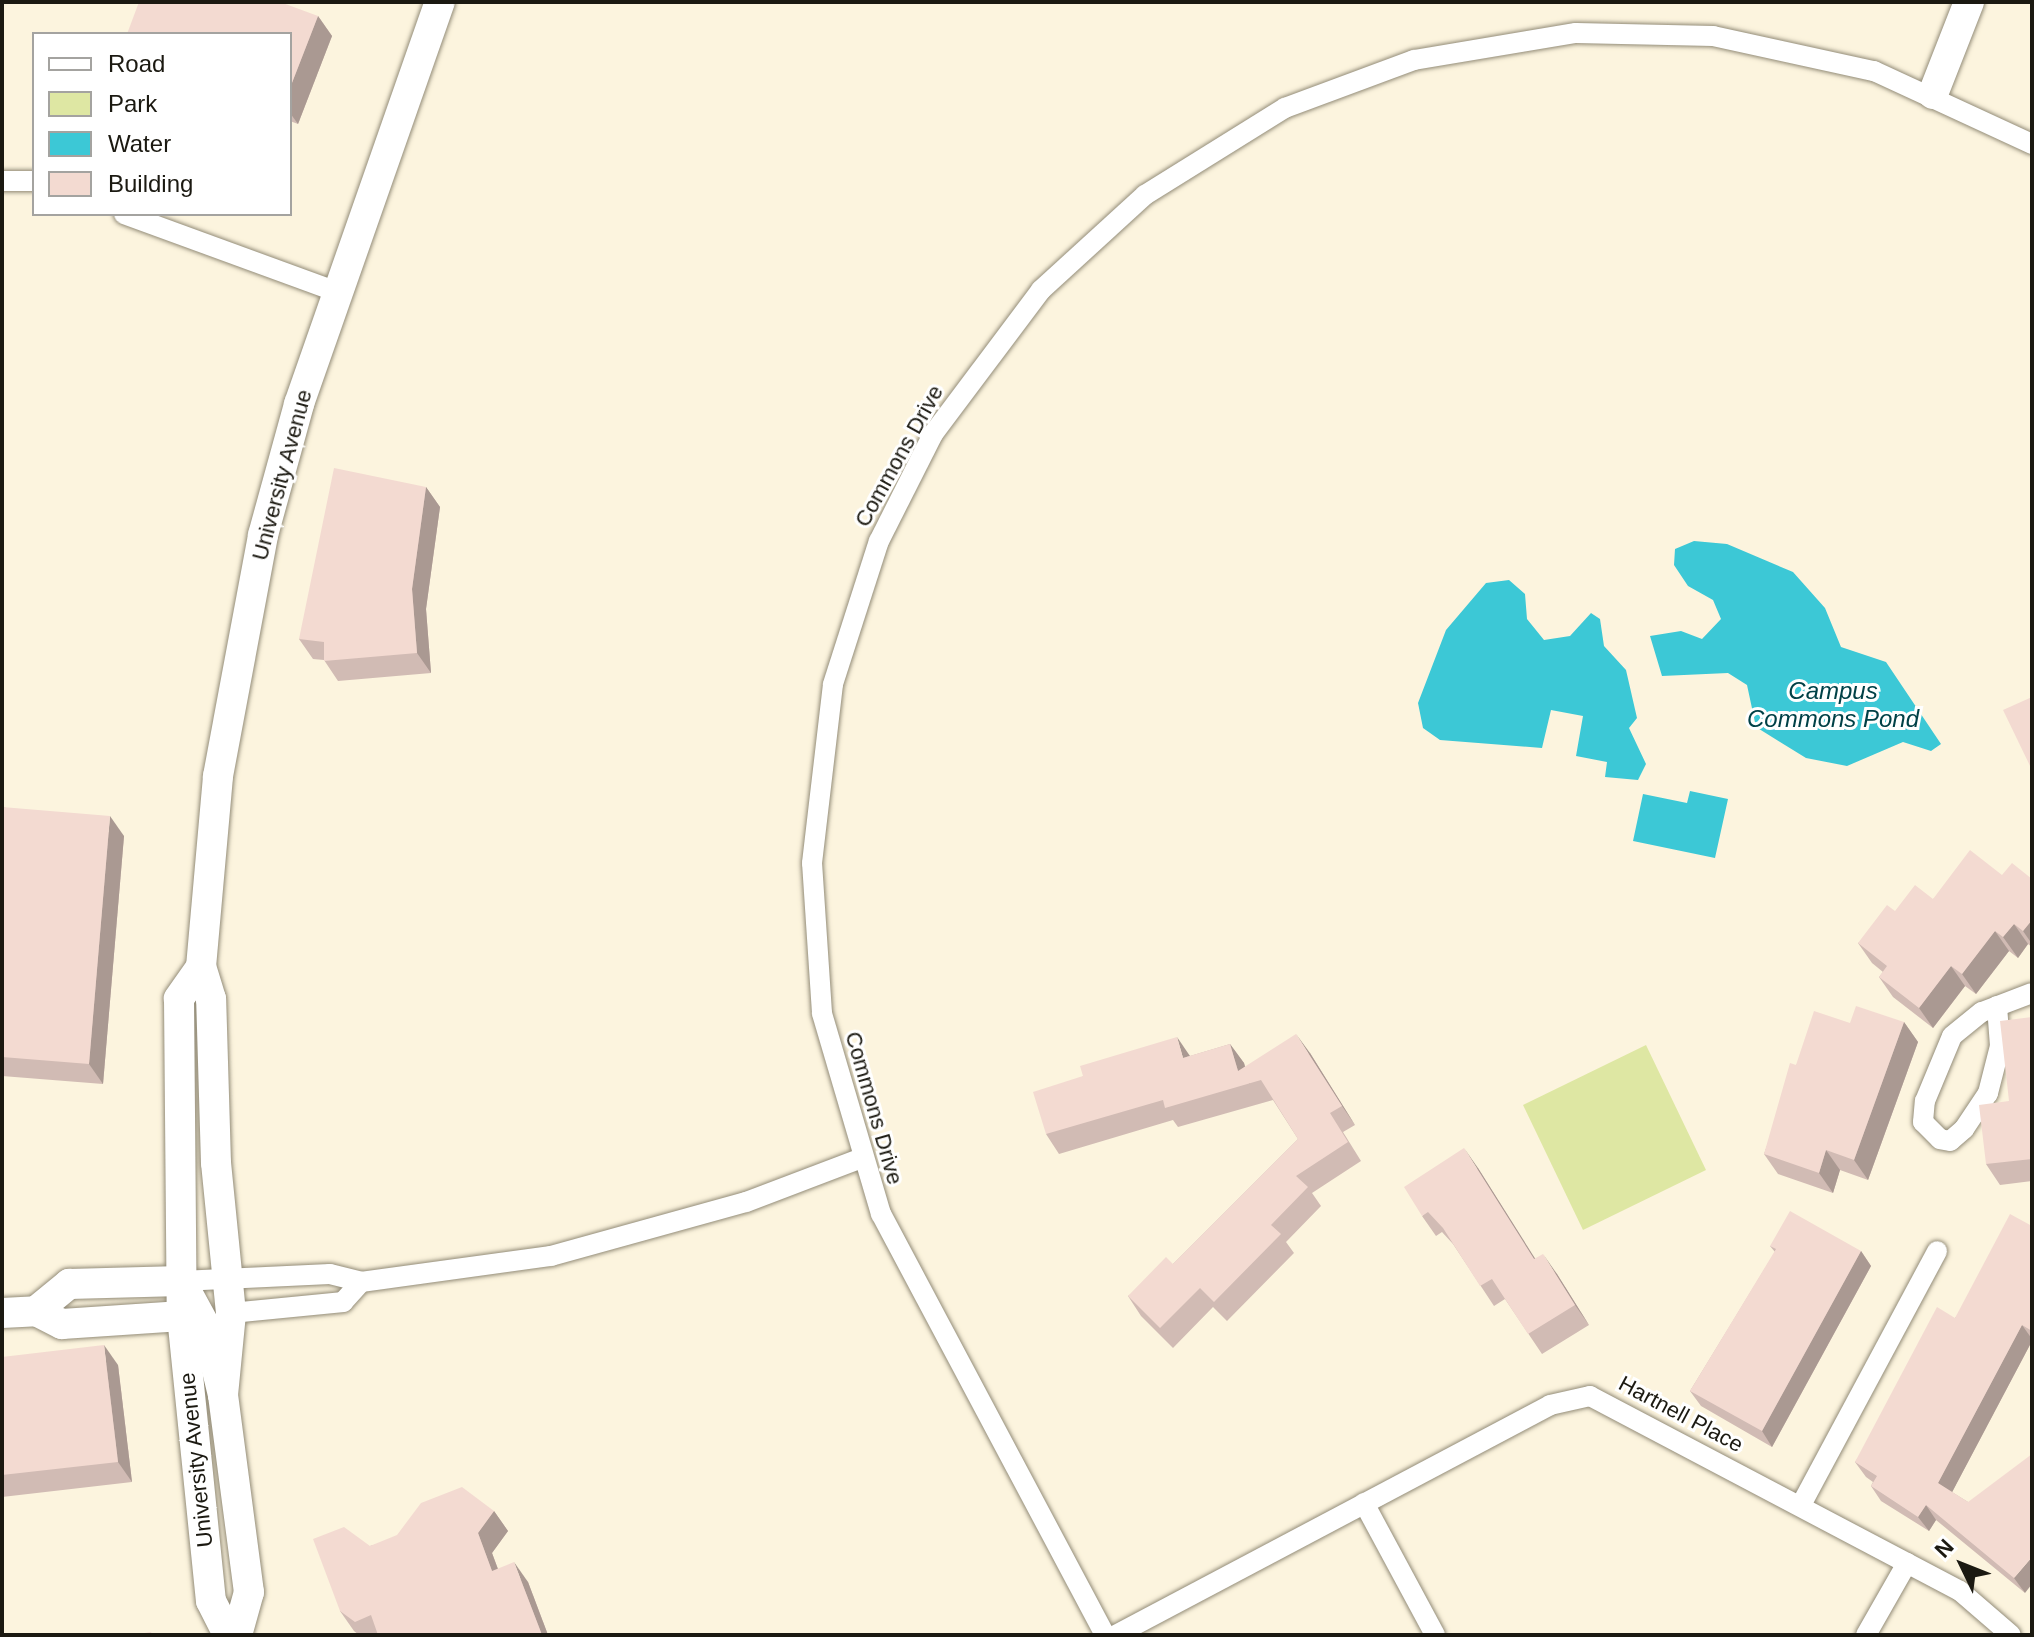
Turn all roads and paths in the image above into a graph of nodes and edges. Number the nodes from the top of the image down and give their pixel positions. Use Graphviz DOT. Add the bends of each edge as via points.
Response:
graph roads {
  1 [pos="440,2"];
  2 [pos="1969,2"];
  3 [pos="1933,94"];
  4 [pos="2032,144"];
  5 [pos="2,181"];
  6 [pos="32,181"];
  7 [pos="129,216"];
  8 [pos="337,292"];
  9 [pos="201,967"];
  10 [pos="2032,993"];
  11 [pos="1997,1006"];
  12 [pos="859,1159"];
  13 [pos="1937,1251"];
  14 [pos="226,1279"];
  15 [pos="181,1281"];
  16 [pos="361,1282"];
  17 [pos="36,1311"];
  18 [pos="2,1313"];
  19 [pos="231,1313"];
  20 [pos="182,1316"];
  21 [pos="223,1395"];
  22 [pos="1364,1503"];
  23 [pos="1801,1505"];
  24 [pos="1907,1563"];
  25 [pos="228,1635"];
  26 [pos="237,1635"];
  27 [pos="1105,1635"];
  28 [pos="1116,1635"];
  29 [pos="1435,1635"];
  30 [pos="1866,1635"];
  31 [pos="2011,1635"];
  1 -- 8 [label="street, University Avenue" via="411,100"];
  2 -- 3 [label="street"];
  3 -- 4 [label="street, Commons Drive"];
  3 -- 12 [label="street, Commons Drive" via="1795,49 1713,36 1631,31 1494,42 1362,77 1285,108 1190,163 1083,248 1002,335 933,434 879,541 833,684 815,803 815,953 834,1072"];
  5 -- 6 [label="street"];
  7 -- 8 [label="street"];
  8 -- 9 [label="street, University Avenue" via="275,492 238,655"];
  9 -- 14 [label="street, University Avenue" via="211,999"];
  9 -- 15 [label="street, University Avenue" via="179,999"];
  10 -- 11 [label="street"];
  11 -- 11 [label="street" via="1952,1036 1933,1070 1923,1122 1940,1139 1950,1141 1964,1129 1988,1093 2000,1046"];
  12 -- 16 [label="street" via="635,1235 453,1273"];
  12 -- 27 [label="street, Commons Drive" via="907,1269"];
  13 -- 23 [label="street"];
  14 -- 15 [label="street"];
  14 -- 16 [label="street" via="330,1274"];
  14 -- 19 [label="street, University Avenue"];
  15 -- 17 [label="street" via="69,1284"];
  15 -- 19 [label="street"];
  15 -- 20 [label="street, University Avenue"];
  15 -- 21 [label="street, University Avenue" via="201,1314"];
  16 -- 19 [label="street" via="343,1302"];
  17 -- 18 [label="street"];
  17 -- 20 [label="street" via="62,1324"];
  19 -- 21 [label="street, University Avenue"];
  20 -- 25 [label="street, University Avenue" via="211,1601"];
  21 -- 26 [label="street, University Avenue" via="249,1592"];
  22 -- 23 [label="street, Hartnell Place" via="1550,1405 1590,1396"];
  22 -- 28 [label="street, Hartnell Place"];
  22 -- 29 [label="street"];
  23 -- 24 [label="street, Hartnell Place"];
  24 -- 30 [label="street"];
  24 -- 31 [label="street, Hartnell Place" via="1960,1591"];
}
